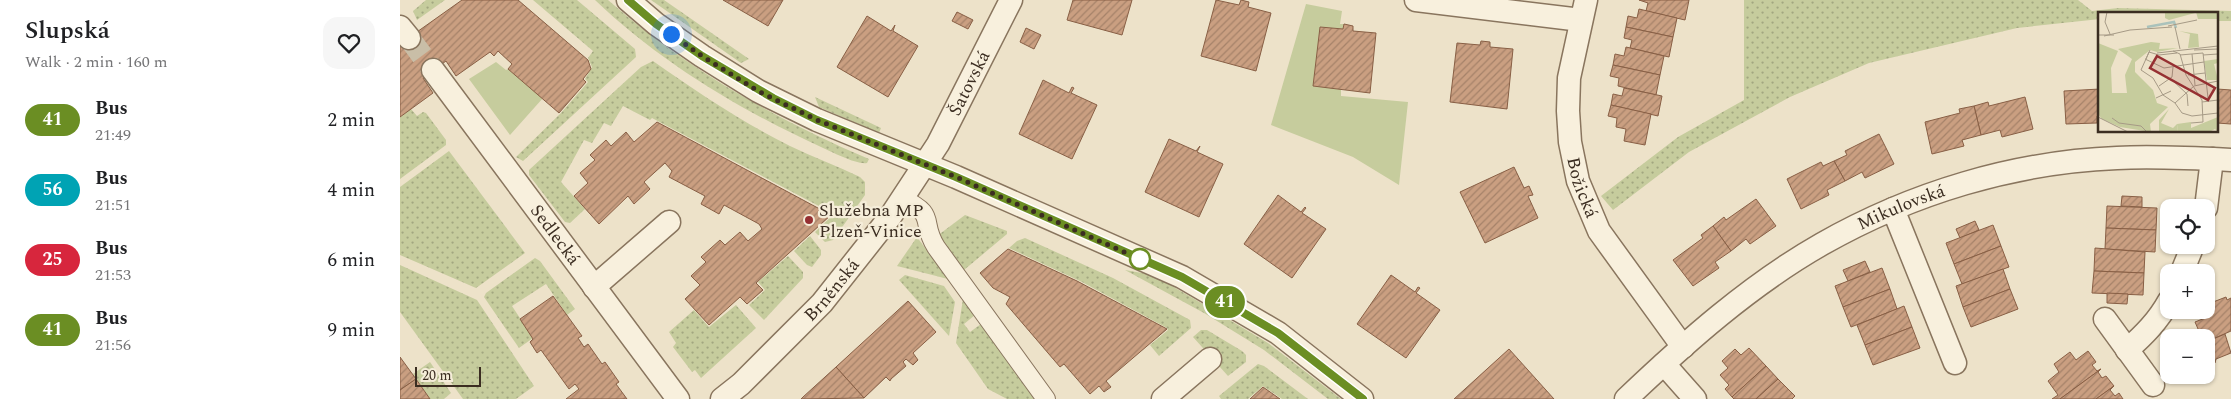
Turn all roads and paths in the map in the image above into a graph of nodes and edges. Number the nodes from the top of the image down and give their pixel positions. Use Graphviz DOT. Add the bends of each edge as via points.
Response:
graph roads {
  1 [pos="628,0"];
  2 [pos="1011,0"];
  3 [pos="1416,0"];
  4 [pos="1583,10"];
  5 [pos="433,70"];
  6 [pos="2221,159"];
  7 [pos="925,165"];
  8 [pos="901,198"];
  9 [pos="2209,199"];
  10 [pos="1893,209"];
  11 [pos="669,222"];
  12 [pos="594,287"];
  13 [pos="2160,317"];
  14 [pos="2105,319"];
  15 [pos="1683,347"];
  16 [pos="2126,350"];
  17 [pos="1210,358"];
  18 [pos="1955,363"];
  19 [pos="1664,364"];
  20 [pos="2153,385"];
  21 [pos="678,399"];
  22 [pos="722,399"];
  23 [pos="1046,399"];
  24 [pos="1163,399"];
  25 [pos="1362,399"];
  26 [pos="1626,399"];
  27 [pos="1695,399"];
  1 -- 7 [label="street" via="656,24 758,91 817,120"];
  2 -- 7 [label="street, Šatovská"];
  3 -- 4 [label="street"];
  4 -- 15 [label="street, Božická" via="1569,78 1568,112 1578,181 1599,231"];
  5 -- 12 [label="street, Sedlecká"];
  6 -- 9 [label="street"];
  6 -- 10 [label="street, Mikulovská" via="2116,158 2053,164 1962,184"];
  7 -- 8 [label="street, Brněnská"];
  7 -- 25 [label="street" via="1182,277 1278,333"];
  8 -- 22 [label="street, Brněnská" via="890,217 822,303"];
  8 -- 23 [label="street" via="922,210 936,247"];
  10 -- 15 [label="street, Mikulovská" via="1822,244 1776,273"];
  10 -- 18 [label="street"];
  11 -- 12 [label="street"];
  12 -- 21 [label="street, Sedlecká"];
  13 -- 16 [label="street"];
  14 -- 16 [label="street"];
  15 -- 19 [label="street, Mikulovská"];
  16 -- 20 [label="street"];
  17 -- 24 [label="street"];
  19 -- 26 [label="street, Mikulovská"];
  19 -- 27 [label="street"];
}
